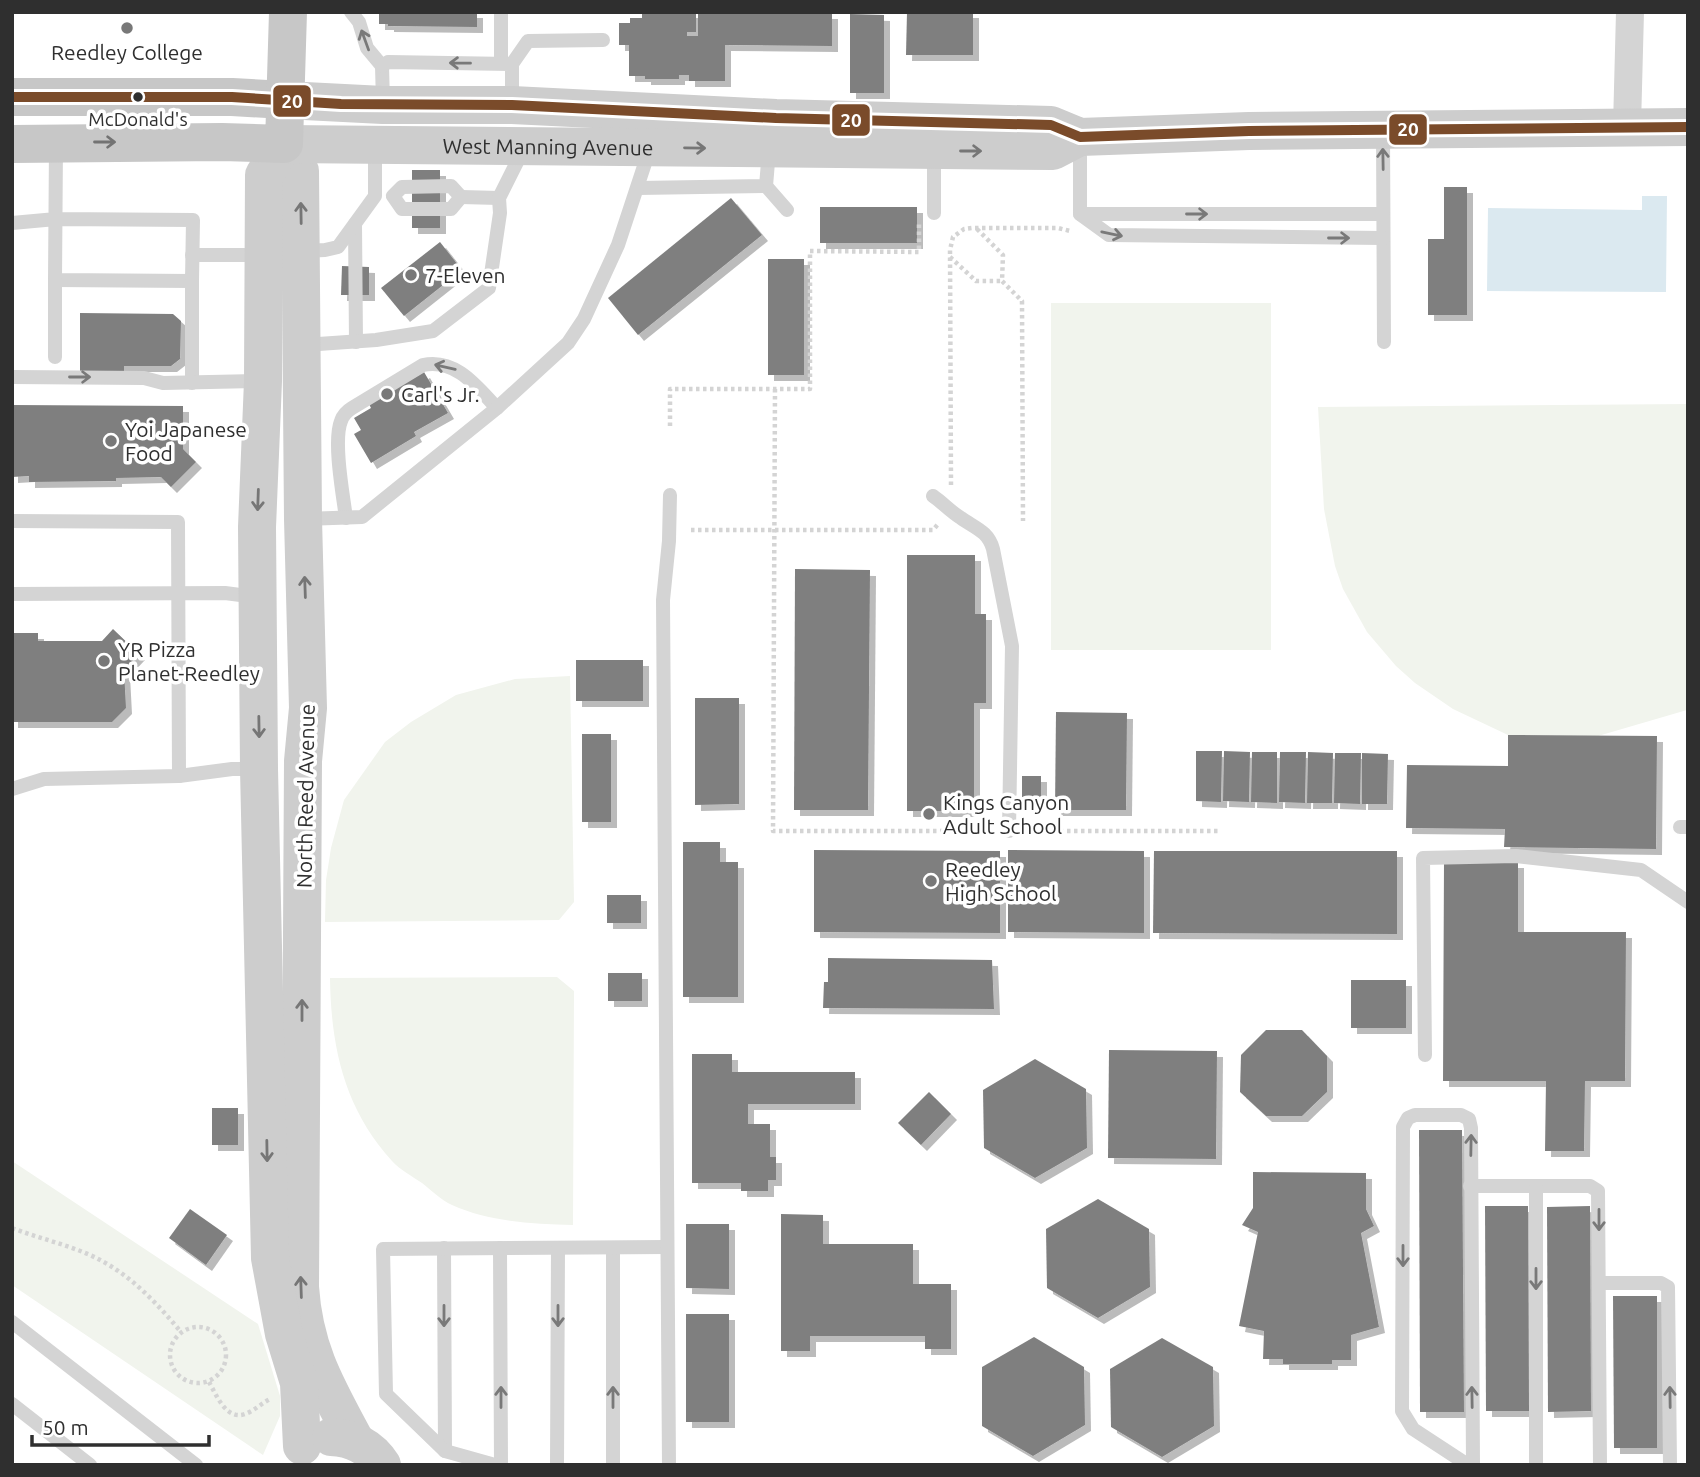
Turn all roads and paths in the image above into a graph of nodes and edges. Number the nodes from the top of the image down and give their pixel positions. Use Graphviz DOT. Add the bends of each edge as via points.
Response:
graph roads {
  1 [pos="288,12"];
  2 [pos="351,12"];
  3 [pos="501,12"];
  4 [pos="1630,12"];
  5 [pos="603,40"];
  6 [pos="506,63"];
  7 [pos="382,66"];
  8 [pos="12,97"];
  9 [pos="285,100"];
  10 [pos="383,105"];
  11 [pos="512,105"];
  12 [pos="1627,126"];
  13 [pos="1688,127"];
  14 [pos="1383,130"];
  15 [pos="1080,136"];
  16 [pos="56,143"];
  17 [pos="12,144"];
  18 [pos="284,144"];
  19 [pos="375,145"];
  20 [pos="526,146"];
  21 [pos="650,148"];
  22 [pos="934,151"];
  23 [pos="767,167"];
  24 [pos="638,188"];
  25 [pos="375,196"];
  26 [pos="393,196"];
  27 [pos="461,197"];
  28 [pos="499,198"];
  29 [pos="787,210"];
  30 [pos="934,213"];
  31 [pos="1080,214"];
  32 [pos="1384,214"];
  33 [pos="919,215"];
  34 [pos="57,219"];
  35 [pos="12,223"];
  36 [pos="355,224"];
  37 [pos="976,228"];
  38 [pos="1081,238"];
  39 [pos="1384,238"];
  40 [pos="301,251"];
  41 [pos="192,255"];
  42 [pos="264,255"];
  43 [pos="950,257"];
  44 [pos="55,280"];
  45 [pos="192,281"];
  46 [pos="1002,281"];
  47 [pos="263,336"];
  48 [pos="356,342"];
  49 [pos="1384,342"];
  50 [pos="303,345"];
  51 [pos="55,357"];
  52 [pos="12,377"];
  53 [pos="263,381"];
  54 [pos="192,383"];
  55 [pos="775,389"];
  56 [pos="497,408"];
  57 [pos="670,426"];
  58 [pos="670,495"];
  59 [pos="933,496"];
  60 [pos="950,509"];
  61 [pos="346,518"];
  62 [pos="303,519"];
  63 [pos="12,521"];
  64 [pos="1023,521"];
  65 [pos="691,530"];
  66 [pos="12,594"];
  67 [pos="178,594"];
  68 [pos="257,597"];
  69 [pos="303,761"];
  70 [pos="259,769"];
  71 [pos="179,776"];
  72 [pos="12,789"];
  73 [pos="1009,831"];
  74 [pos="1219,831"];
  75 [pos="1688,902"];
  76 [pos="264,1016"];
  77 [pos="1425,1055"];
  78 [pos="1470,1186"];
  79 [pos="1536,1186"];
  80 [pos="301,1209"];
  81 [pos="12,1228"];
  82 [pos="667,1247"];
  83 [pos="444,1248"];
  84 [pos="500,1248"];
  85 [pos="558,1248"];
  86 [pos="613,1248"];
  87 [pos="1600,1283"];
  88 [pos="12,1322"];
  89 [pos="181,1332"];
  90 [pos="209,1382"];
  91 [pos="280,1396"];
  92 [pos="12,1404"];
  93 [pos="445,1451"];
  94 [pos="369,1453"];
  95 [pos="293,1456"];
  96 [pos="90,1465"];
  97 [pos="196,1465"];
  98 [pos="495,1465"];
  99 [pos="501,1465"];
  100 [pos="557,1465"];
  101 [pos="614,1465"];
  102 [pos="670,1465"];
  103 [pos="1470,1465"];
  104 [pos="1536,1465"];
  105 [pos="1600,1465"];
  106 [pos="1670,1465"];
  1 -- 9 [label="main road, North Reed Avenue"];
  7 -- 2 [label="lane, one-way" via="367,48"];
  3 -- 6 [label="lane"];
  4 -- 12 [label="street"];
  5 -- 6 [label="lane" via="528,41"];
  6 -- 7 [label="lane, one-way" via="387,62"];
  6 -- 11 [label="lane"];
  7 -- 10 [label="lane"];
  8 -- 9 [label="main road, West Manning Avenue"];
  9 -- 10 [label="street, West Manning Avenue"];
  9 -- 18 [label="main road, North Reed Avenue"];
  10 -- 11 [label="street, West Manning Avenue"];
  11 -- 15 [label="street, West Manning Avenue" via="1051,125"];
  12 -- 13 [label="street, West Manning Avenue"];
  12 -- 14 [label="street, West Manning Avenue"];
  14 -- 15 [label="street, West Manning Avenue"];
  32 -- 14 [label="lane, one-way"];
  22 -- 15 [label="street, West Manning Avenue, one-way" via="1053,151"];
  15 -- 31 [label="lane"];
  16 -- 17 [label="main road, West Manning Avenue"];
  16 -- 18 [label="main road, West Manning Avenue, one-way"];
  16 -- 34 [label="lane"];
  18 -- 19 [label="street, West Manning Avenue"];
  40 -- 18 [label="street, North Reed Avenue, one-way" via="300,171"];
  18 -- 42 [label="street, North Reed Avenue" via="264,175"];
  19 -- 20 [label="street, West Manning Avenue"];
  19 -- 25 [label="lane"];
  20 -- 21 [label="street, West Manning Avenue"];
  20 -- 28 [label="lane"];
  21 -- 23 [label="street, West Manning Avenue, one-way"];
  21 -- 24 [label="lane"];
  22 -- 23 [label="street, West Manning Avenue"];
  22 -- 30 [label="lane"];
  23 -- 24 [label="lane"];
  23 -- 29 [label="lane"];
  24 -- 56 [label="lane" via="584,319 568,343"];
  25 -- 26 [label="lane"];
  25 -- 36 [label="lane"];
  26 -- 27 [label="lane" via="402,187 451,186"];
  26 -- 27 [label="lane" via="402,209 451,209"];
  27 -- 28 [label="lane"];
  28 -- 48 [label="lane" via="489,288 433,331"];
  31 -- 32 [label="lane, one-way"];
  31 -- 39 [label="lane, one-way" via="1101,232 1119,237"];
  32 -- 39 [label="lane"];
  33 -- 55 [label="path" via="919,252 810,251 810,389"];
  34 -- 35 [label="lane"];
  34 -- 41 [label="lane" via="192,220"];
  34 -- 44 [label="lane"];
  36 -- 40 [label="lane" via="338,247"];
  36 -- 48 [label="lane"];
  37 -- 38 [label="path" via="1066,229"];
  37 -- 43 [label="path" via="953,237"];
  37 -- 46 [label="path" via="1003,255"];
  39 -- 49 [label="lane"];
  40 -- 50 [label="street, North Reed Avenue"];
  41 -- 42 [label="lane"];
  41 -- 45 [label="lane"];
  42 -- 47 [label="street, North Reed Avenue"];
  43 -- 46 [label="path" via="976,281"];
  43 -- 60 [label="path" via="950,477 959,496"];
  44 -- 45 [label="lane"];
  44 -- 51 [label="lane"];
  45 -- 54 [label="lane"];
  46 -- 64 [label="path" via="1022,301"];
  47 -- 53 [label="street, North Reed Avenue"];
  47 -- 62 [label="street" via="283,418 285,493"];
  48 -- 50 [label="lane"];
  50 -- 62 [label="street, North Reed Avenue"];
  52 -- 54 [label="lane, one-way" via="144,377 163,383"];
  53 -- 54 [label="lane"];
  53 -- 68 [label="street, North Reed Avenue, one-way"];
  55 -- 57 [label="path" via="670,388"];
  55 -- 73 [label="path" via="773,831"];
  56 -- 61 [label="lane" via="362,517"];
  56 -- 61 [label="lane, one-way" via="464,374 432,364 352,408 339,429"];
  58 -- 82 [label="lane" via="663,600"];
  59 -- 60 [label="lane"];
  60 -- 65 [label="path" via="933,530"];
  60 -- 73 [label="lane" via="991,540 1012,646"];
  61 -- 62 [label="lane"];
  69 -- 62 [label="street, North Reed Avenue, one-way" via="308,708"];
  63 -- 67 [label="lane" via="178,522"];
  66 -- 67 [label="lane"];
  67 -- 68 [label="lane"];
  67 -- 71 [label="lane"];
  68 -- 69 [label="street" via="275,613 282,627"];
  68 -- 70 [label="street, North Reed Avenue, one-way"];
  80 -- 69 [label="street, North Reed Avenue, one-way"];
  70 -- 71 [label="lane"];
  70 -- 76 [label="street, North Reed Avenue"];
  71 -- 72 [label="lane" via="44,779"];
  73 -- 74 [label="path"];
  75 -- 77 [label="lane" via="1641,870 1516,856 1423,858"];
  76 -- 80 [label="street" via="283,1062"];
  76 -- 95 [label="street, North Reed Avenue, one-way" via="270,1258 301,1395"];
  78 -- 79 [label="lane"];
  103 -- 78 [label="lane, one-way"];
  78 -- 103 [label="lane, one-way" via="1469,1119 1461,1115 1408,1118 1403,1127 1402,1411 1413,1430"];
  79 -- 87 [label="lane, one-way" via="1590,1186 1598,1191"];
  79 -- 104 [label="lane, one-way"];
  94 -- 80 [label="street, North Reed Avenue, one-way" via="327,1388 306,1335 300,1287"];
  81 -- 89 [label="path" via="109,1265 151,1297"];
  82 -- 86 [label="lane"];
  82 -- 102 [label="lane"];
  83 -- 84 [label="lane"];
  83 -- 93 [label="lane, one-way"];
  83 -- 93 [label="lane" via="383,1249 386,1394"];
  84 -- 85 [label="lane"];
  99 -- 84 [label="lane, one-way"];
  85 -- 86 [label="lane"];
  85 -- 100 [label="lane, one-way"];
  101 -- 86 [label="lane, one-way"];
  87 -- 105 [label="lane"];
  106 -- 87 [label="lane, one-way" via="1668,1287 1661,1283"];
  88 -- 97 [label="lane"];
  89 -- 90 [label="path" via="170,1347 171,1365 182,1380"];
  89 -- 90 [label="path" via="209,1329 223,1342 223,1369"];
  90 -- 91 [label="path" via="223,1406 237,1415"];
  92 -- 96 [label="lane"];
  93 -- 98 [label="lane"];
  94 -- 95 [label="street" via="328,1437 314,1440"];
}
